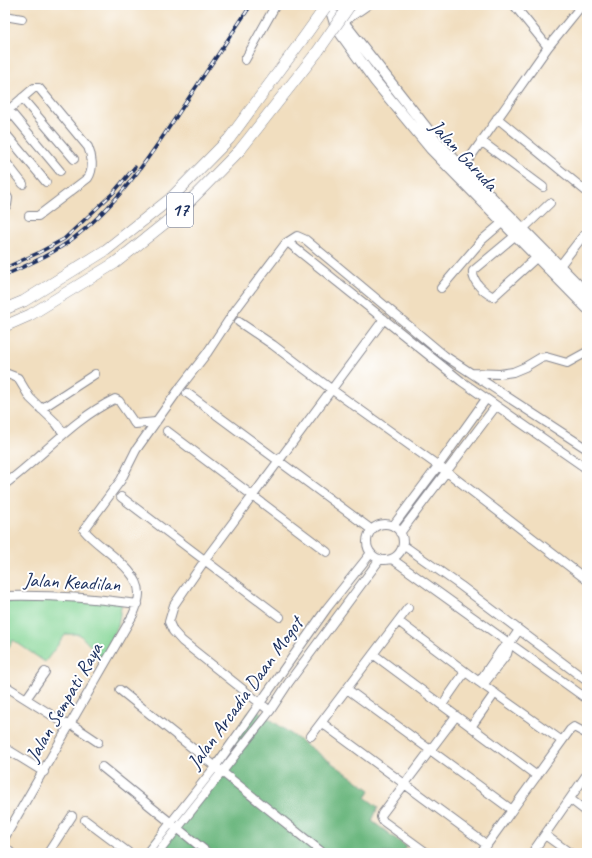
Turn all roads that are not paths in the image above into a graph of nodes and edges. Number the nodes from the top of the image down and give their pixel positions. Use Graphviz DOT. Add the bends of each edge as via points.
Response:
graph roads {
  1 [pos="274,5"];
  2 [pos="350,5"];
  3 [pos="368,5"];
  4 [pos="514,5"];
  5 [pos="579,6"];
  6 [pos="328,8"];
  7 [pos="5,16"];
  8 [pos="22,19"];
  9 [pos="340,24"];
  10 [pos="548,47"];
  11 [pos="245,60"];
  12 [pos="384,75"];
  13 [pos="375,81"];
  14 [pos="22,98"];
  15 [pos="7,111"];
  16 [pos="497,118"];
  17 [pos="5,133"];
  18 [pos="481,141"];
  19 [pos="435,146"];
  20 [pos="74,159"];
  21 [pos="5,161"];
  22 [pos="462,169"];
  23 [pos="60,171"];
  24 [pos="46,182"];
  25 [pos="23,184"];
  26 [pos="543,187"];
  27 [pos="587,192"];
  28 [pos="5,193"];
  29 [pos="550,203"];
  30 [pos="5,207"];
  31 [pos="29,216"];
  32 [pos="503,222"];
  33 [pos="519,232"];
  34 [pos="583,236"];
  35 [pos="290,244"];
  36 [pos="541,254"];
  37 [pos="559,266"];
  38 [pos="441,288"];
  39 [pos="587,294"];
  40 [pos="587,308"];
  41 [pos="5,309"];
  42 [pos="384,319"];
  43 [pos="239,322"];
  44 [pos="5,326"];
  45 [pos="587,352"];
  46 [pos="5,373"];
  47 [pos="471,373"];
  48 [pos="95,374"];
  49 [pos="332,389"];
  50 [pos="187,393"];
  51 [pos="486,399"];
  52 [pos="496,406"];
  53 [pos="41,409"];
  54 [pos="156,422"];
  55 [pos="167,431"];
  56 [pos="64,434"];
  57 [pos="587,449"];
  58 [pos="278,461"];
  59 [pos="438,466"];
  60 [pos="587,468"];
  61 [pos="447,472"];
  62 [pos="5,484"];
  63 [pos="252,496"];
  64 [pos="120,497"];
  65 [pos="393,526"];
  66 [pos="372,530"];
  67 [pos="400,533"];
  68 [pos="403,545"];
  69 [pos="327,552"];
  70 [pos="371,553"];
  71 [pos="380,559"];
  72 [pos="392,559"];
  73 [pos="205,560"];
  74 [pos="587,580"];
  75 [pos="5,596"];
  76 [pos="138,604"];
  77 [pos="408,608"];
  78 [pos="280,617"];
  79 [pos="398,621"];
  80 [pos="519,630"];
  81 [pos="510,642"];
  82 [pos="373,654"];
  83 [pos="45,672"];
  84 [pos="465,672"];
  85 [pos="587,681"];
  86 [pos="481,683"];
  87 [pos="7,687"];
  88 [pos="346,689"];
  89 [pos="120,690"];
  90 [pos="495,693"];
  91 [pos="26,699"];
  92 [pos="587,699"];
  93 [pos="261,703"];
  94 [pos="442,706"];
  95 [pos="270,711"];
  96 [pos="456,716"];
  97 [pos="322,723"];
  98 [pos="70,725"];
  99 [pos="471,727"];
  100 [pos="587,734"];
  101 [pos="311,736"];
  102 [pos="562,741"];
  103 [pos="98,742"];
  104 [pos="5,748"];
  105 [pos="430,751"];
  106 [pos="102,766"];
  107 [pos="215,767"];
  108 [pos="44,772"];
  109 [pos="223,772"];
  110 [pos="587,774"];
  111 [pos="537,776"];
  112 [pos="405,784"];
  113 [pos="570,799"];
  114 [pos="512,810"];
  115 [pos="587,812"];
  116 [pos="72,816"];
  117 [pos="85,820"];
  118 [pos="171,823"];
  119 [pos="178,829"];
  120 [pos="545,835"];
  121 [pos="5,837"];
  122 [pos="487,844"];
  123 [pos="5,847"];
  124 [pos="11,853"];
  125 [pos="48,853"];
  126 [pos="129,853"];
  127 [pos="146,853"];
  128 [pos="158,853"];
  129 [pos="208,853"];
  130 [pos="323,853"];
  131 [pos="427,853"];
  132 [pos="481,853"];
  133 [pos="532,853"];
  134 [pos="570,853"];
  1 -- 11 [label="street"];
  2 -- 44 [label="highway, 17, bridge" via="318,51 240,150 180,211 115,263 30,315"];
  3 -- 9 [label="street"];
  4 -- 10 [label="street"];
  5 -- 10 [label="street"];
  6 -- 9 [label="main road, Jalan Garuda"];
  6 -- 41 [label="highway, 17, bridge" via="229,139 170,199 106,250"];
  7 -- 8 [label="street"];
  9 -- 12 [label="main road, Jalan Garuda"];
  9 -- 13 [label="main road, Jalan Garuda"];
  10 -- 16 [label="street"];
  12 -- 13 [label="main road"];
  12 -- 19 [label="main road, Jalan Garuda"];
  13 -- 19 [label="main road, Jalan Garuda"];
  14 -- 15 [label="street"];
  14 -- 20 [label="street"];
  14 -- 31 [label="street" via="34,88 39,88 88,147 91,160 88,178 38,216"];
  15 -- 23 [label="street"];
  16 -- 18 [label="street"];
  16 -- 27 [label="street"];
  17 -- 24 [label="street"];
  18 -- 22 [label="street"];
  18 -- 26 [label="street"];
  19 -- 22 [label="main road, Jalan Garuda"];
  19 -- 32 [label="main road, Jalan Garuda"];
  21 -- 25 [label="street"];
  22 -- 33 [label="main road, Jalan Garuda"];
  28 -- 30 [label="street" via="8,198"];
  29 -- 33 [label="street"];
  32 -- 33 [label="main road, Jalan Garuda"];
  32 -- 38 [label="street" via="482,240"];
  33 -- 36 [label="main road, Jalan Garuda"];
  33 -- 36 [label="street" via="473,271 472,277 476,284 493,297"];
  34 -- 37 [label="street"];
  35 -- 42 [label="street"];
  36 -- 37 [label="main road, Jalan Garuda"];
  36 -- 40 [label="main road, Jalan Garuda"];
  37 -- 39 [label="main road, Jalan Garuda"];
  42 -- 49 [label="street"];
  42 -- 51 [label="street"];
  43 -- 49 [label="street"];
  45 -- 47 [label="street" via="567,364 546,357 513,372"];
  46 -- 53 [label="street" via="18,378 30,398"];
  47 -- 54 [label="street" via="445,356 306,240 297,236 278,252"];
  47 -- 57 [label="street"];
  48 -- 53 [label="street"];
  49 -- 58 [label="street"];
  49 -- 59 [label="street"];
  50 -- 58 [label="street"];
  51 -- 52 [label="street"];
  51 -- 59 [label="street"];
  52 -- 60 [label="street"];
  52 -- 61 [label="street"];
  53 -- 56 [label="street"];
  54 -- 56 [label="street" via="136,424 119,400 115,399"];
  54 -- 76 [label="street" via="136,450 121,480 84,530 110,551 136,580"];
  55 -- 63 [label="street"];
  56 -- 62 [label="street"];
  58 -- 63 [label="street"];
  58 -- 66 [label="street"];
  59 -- 61 [label="street"];
  59 -- 65 [label="street"];
  61 -- 67 [label="street"];
  61 -- 74 [label="street"];
  63 -- 69 [label="street"];
  63 -- 73 [label="street"];
  64 -- 73 [label="street"];
  65 -- 66 [label="street" via="385,524"];
  65 -- 67 [label="street"];
  66 -- 70 [label="street" via="368,537"];
  67 -- 68 [label="street"];
  68 -- 72 [label="street" via="401,551"];
  68 -- 80 [label="street"];
  70 -- 71 [label="street"];
  70 -- 93 [label="street, Jalan Arcadia Daan Mogot" via="327,608"];
  71 -- 72 [label="street"];
  71 -- 95 [label="street, Jalan Arcadia Daan Mogot"];
  72 -- 81 [label="street"];
  73 -- 78 [label="street"];
  73 -- 93 [label="street" via="174,605 168,622 182,641"];
  75 -- 76 [label="street, Jalan Keadilan" via="100,599"];
  76 -- 98 [label="street, Jalan Sempati Raya"];
  77 -- 79 [label="street"];
  79 -- 82 [label="street"];
  79 -- 84 [label="street"];
  80 -- 81 [label="street"];
  80 -- 85 [label="street"];
  81 -- 86 [label="street"];
  81 -- 92 [label="street"];
  82 -- 88 [label="street"];
  82 -- 94 [label="street"];
  83 -- 91 [label="street"];
  84 -- 86 [label="street"];
  84 -- 94 [label="street"];
  86 -- 90 [label="street"];
  87 -- 91 [label="street"];
  88 -- 97 [label="street"];
  88 -- 105 [label="street"];
  89 -- 107 [label="street"];
  90 -- 99 [label="street"];
  90 -- 102 [label="street"];
  91 -- 98 [label="street"];
  93 -- 95 [label="street"];
  93 -- 107 [label="street, Jalan Arcadia Daan Mogot"];
  94 -- 96 [label="street"];
  95 -- 109 [label="street, Jalan Arcadia Daan Mogot"];
  96 -- 99 [label="street"];
  96 -- 105 [label="street"];
  97 -- 101 [label="street"];
  97 -- 112 [label="street"];
  98 -- 103 [label="street"];
  98 -- 108 [label="street, Jalan Sempati Raya"];
  99 -- 111 [label="street"];
  100 -- 102 [label="street" via="574,727"];
  102 -- 111 [label="street"];
  104 -- 108 [label="street"];
  105 -- 112 [label="street"];
  105 -- 114 [label="street"];
  106 -- 118 [label="street"];
  107 -- 109 [label="street"];
  107 -- 118 [label="street, Jalan Arcadia Daan Mogot"];
  108 -- 121 [label="street, Jalan Sempati Raya"];
  109 -- 119 [label="street, Jalan Arcadia Daan Mogot"];
  109 -- 130 [label="street"];
  110 -- 113 [label="street"];
  111 -- 114 [label="street"];
  112 -- 122 [label="street"];
  112 -- 131 [label="street" via="381,817"];
  113 -- 115 [label="street"];
  113 -- 120 [label="street"];
  114 -- 122 [label="street"];
  116 -- 125 [label="street"];
  117 -- 126 [label="street"];
  118 -- 119 [label="street"];
  118 -- 127 [label="street, Jalan Arcadia Daan Mogot"];
  119 -- 128 [label="street, Jalan Arcadia Daan Mogot"];
  119 -- 129 [label="street"];
  120 -- 133 [label="street"];
  120 -- 134 [label="street"];
  122 -- 132 [label="street"];
  123 -- 124 [label="street"];
}
